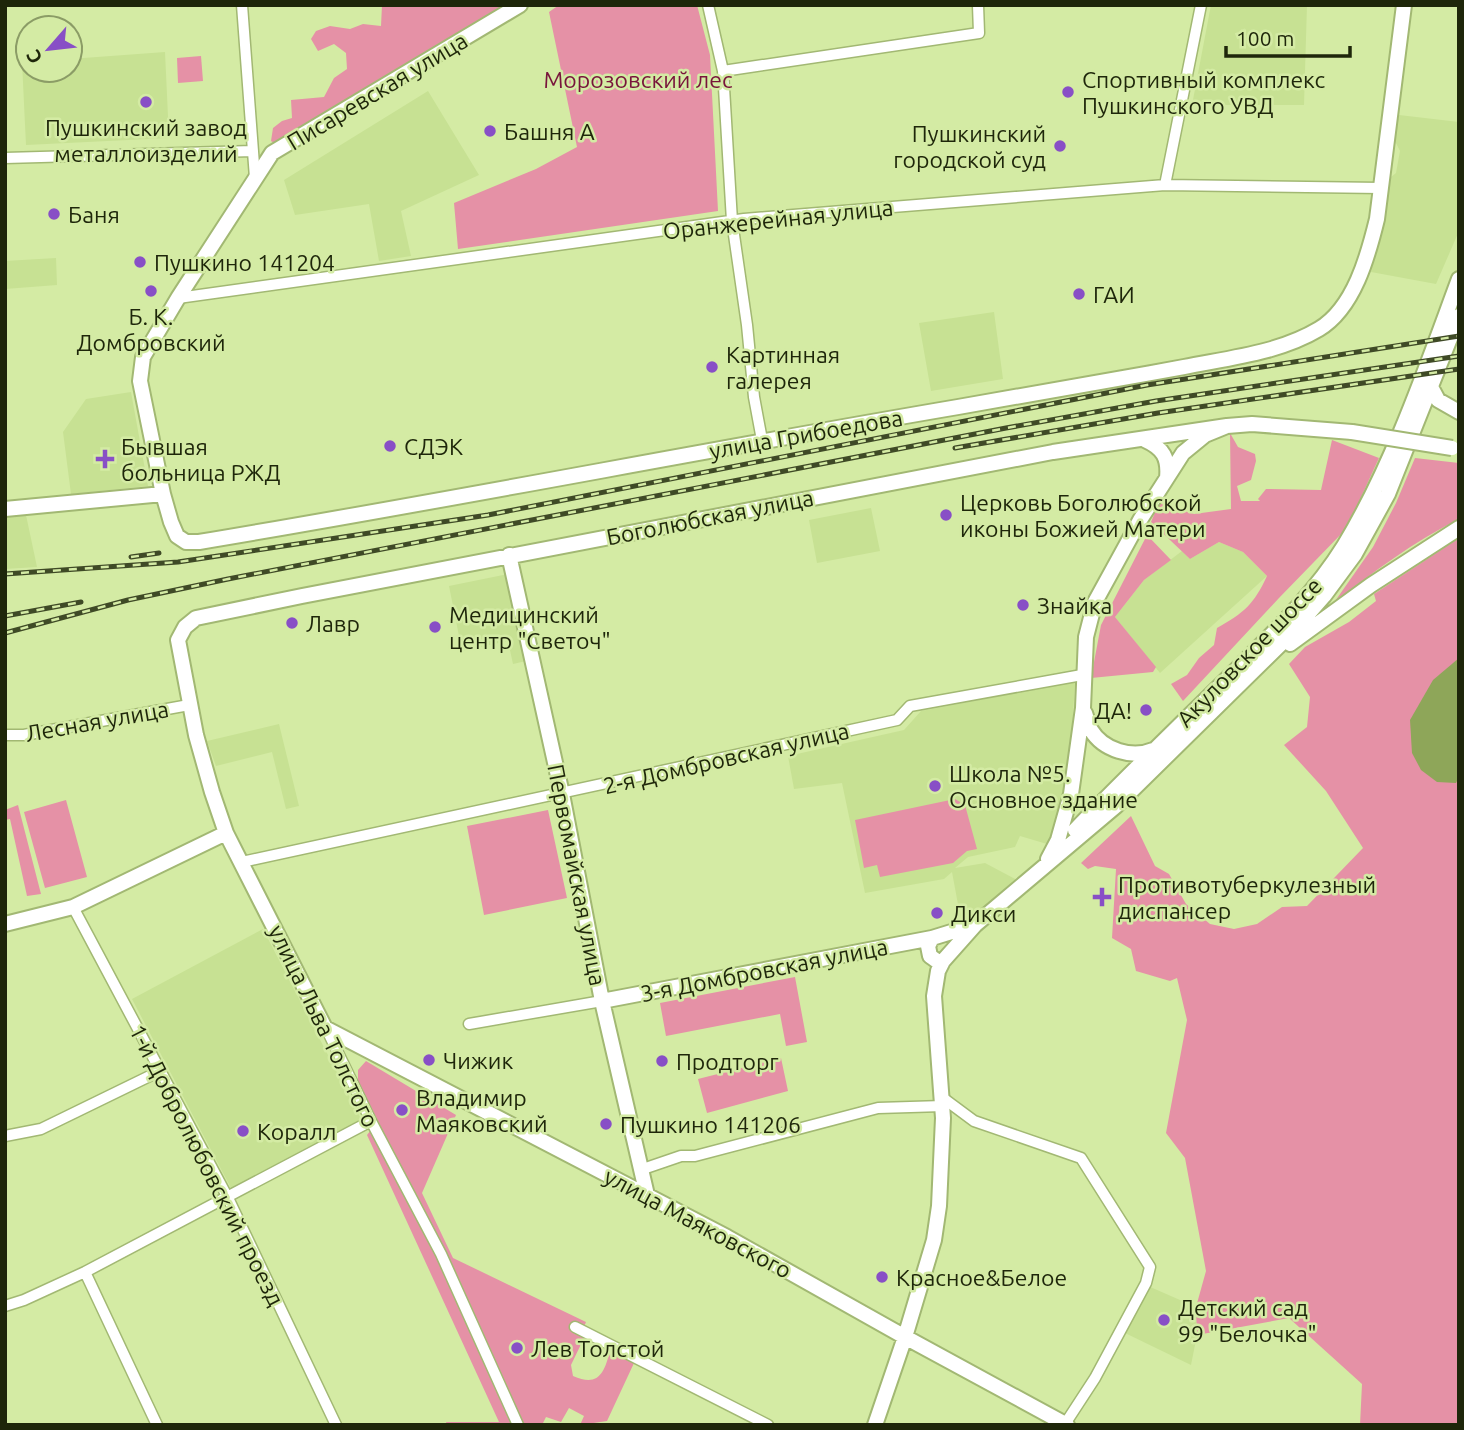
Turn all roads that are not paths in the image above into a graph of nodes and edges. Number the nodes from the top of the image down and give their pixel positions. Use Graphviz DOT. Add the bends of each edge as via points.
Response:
graph roads {
  1 [pos="242,5"];
  2 [pos="520,5"];
  3 [pos="708,5"];
  4 [pos="978,5"];
  5 [pos="1201,5"];
  6 [pos="1404,5"];
  7 [pos="723,71"];
  8 [pos="253,151"];
  9 [pos="5,158"];
  10 [pos="255,178"];
  11 [pos="1165,185"];
  12 [pos="1381,188"];
  13 [pos="732,220"];
  14 [pos="1459,279"];
  15 [pos="178,298"];
  16 [pos="1459,316"];
  17 [pos="1430,385"];
  18 [pos="1459,412"];
  19 [pos="1227,426"];
  20 [pos="762,440"];
  21 [pos="1143,440"];
  22 [pos="1455,448"];
  23 [pos="1167,479"];
  24 [pos="163,494"];
  25 [pos="5,509"];
  26 [pos="1459,528"];
  27 [pos="509,555"];
  28 [pos="196,618"];
  29 [pos="1083,675"];
  30 [pos="1242,682"];
  31 [pos="189,705"];
  32 [pos="1083,708"];
  33 [pos="5,735"];
  34 [pos="1157,747"];
  35 [pos="562,794"];
  36 [pos="226,833"];
  37 [pos="242,862"];
  38 [pos="1040,867"];
  39 [pos="73,907"];
  40 [pos="5,924"];
  41 [pos="975,925"];
  42 [pos="938,937"];
  43 [pos="947,957"];
  44 [pos="602,1001"];
  45 [pos="469,1024"];
  46 [pos="325,1028"];
  47 [pos="353,1042"];
  48 [pos="343,1065"];
  49 [pos="160,1071"];
  50 [pos="943,1102"];
  51 [pos="370,1121"];
  52 [pos="5,1136"];
  53 [pos="642,1169"];
  54 [pos="647,1195"];
  55 [pos="228,1198"];
  56 [pos="85,1272"];
  57 [pos="5,1306"];
  58 [pos="575,1326"];
  59 [pos="905,1337"];
  60 [pos="1066,1424"];
  61 [pos="157,1425"];
  62 [pos="336,1425"];
  63 [pos="517,1425"];
  64 [pos="768,1425"];
  65 [pos="875,1425"];
  1 -- 8 [label="street"];
  2 -- 10 [label="street, Писаревская улица" via="272,153"];
  3 -- 7 [label="street"];
  4 -- 7 [label="street" via="979,33"];
  5 -- 11 [label="street"];
  6 -- 12 [label="street, улица Грибоедова"];
  7 -- 13 [label="street"];
  8 -- 9 [label="street"];
  8 -- 10 [label="street"];
  10 -- 15 [label="street, Писаревская улица"];
  11 -- 12 [label="street, Оранжерейная улица"];
  11 -- 13 [label="street, Оранжерейная улица"];
  12 -- 20 [label="street, улица Грибоедова" via="1369,253 1348,298 1325,325 1306,336 1196,365"];
  13 -- 15 [label="street, Оранжерейная улица"];
  13 -- 20 [label="street"];
  14 -- 34 [label="street, Акуловское шоссе" via="1377,482 1343,546 1280,627"];
  15 -- 24 [label="street, Писаревская улица" via="143,357 140,382"];
  16 -- 17 [label="street, Акуловское шоссе"];
  17 -- 18 [label="street" via="1438,400"];
  17 -- 30 [label="street, Акуловское шоссе" via="1388,494 1355,554 1289,636"];
  19 -- 21 [label="street, Боголюбская улица"];
  19 -- 22 [label="street, Боголюбская улица, bridge" via="1352,432"];
  19 -- 23 [label="street" via="1191,445"];
  20 -- 24 [label="street, улица Грибоедова" via="198,542 177,536"];
  21 -- 23 [label="street" via="1158,446 1166,456"];
  21 -- 27 [label="street, Боголюбская улица" via="1053,452"];
  23 -- 29 [label="street" via="1095,602"];
  24 -- 25 [label="street"];
  26 -- 30 [label="street" via="1349,601"];
  27 -- 28 [label="street, Боголюбская улица"];
  27 -- 35 [label="street, Первомайская улица"];
  28 -- 31 [label="street, улица Льва Толстого" via="178,640"];
  29 -- 32 [label="street"];
  29 -- 35 [label="street, 2-я Домбровская улица" via="911,706 897,720"];
  30 -- 38 [label="street, Акуловское шоссе" via="1116,806"];
  31 -- 33 [label="street, Лесная улица"];
  31 -- 36 [label="street, улица Льва Толстого"];
  32 -- 34 [label="street" via="1091,729 1110,746 1135,755"];
  32 -- 38 [label="street" via="1071,794 1058,840"];
  34 -- 38 [label="street, Акуловское шоссе"];
  35 -- 37 [label="street, 2-я Домбровская улица"];
  35 -- 44 [label="street, Первомайская улица"];
  36 -- 37 [label="street, улица Льва Толстого"];
  36 -- 39 [label="street"];
  37 -- 46 [label="street, улица Льва Толстого"];
  38 -- 41 [label="street, Акуловское шоссе"];
  39 -- 40 [label="street"];
  39 -- 49 [label="street, 1-й Добролюбовский проезд"];
  41 -- 42 [label="street, 3-я Домбровская улица"];
  41 -- 43 [label="street, Акуловское шоссе"];
  42 -- 43 [label="street" via="951,942"];
  42 -- 43 [label="street" via="928,946 930,956 937,961"];
  42 -- 44 [label="street, 3-я Домбровская улица"];
  43 -- 50 [label="street, Акуловское шоссе" via="938,971 934,996"];
  44 -- 45 [label="street, 3-я Домбровская улица"];
  44 -- 53 [label="street, Первомайская улица"];
  46 -- 47 [label="street, улица Маяковского"];
  46 -- 48 [label="street, улица Льва Толстого"];
  47 -- 48 [label="street"];
  47 -- 54 [label="street, улица Маяковского"];
  48 -- 51 [label="street, улица Льва Толстого"];
  49 -- 52 [label="street" via="41,1129"];
  49 -- 55 [label="street, 1-й Добролюбовский проезд"];
  50 -- 53 [label="street" via="878,1108"];
  50 -- 59 [label="street, Акуловское шоссе" via="934,1240"];
  50 -- 60 [label="street" via="974,1121 1081,1158 1150,1268 1095,1378"];
  51 -- 55 [label="street"];
  51 -- 63 [label="street, улица Льва Толстого" via="441,1254"];
  53 -- 54 [label="street, Первомайская улица"];
  54 -- 59 [label="street, улица Маяковского"];
  55 -- 56 [label="street"];
  55 -- 62 [label="street, 1-й Добролюбовский проезд"];
  56 -- 57 [label="street"];
  56 -- 61 [label="street"];
  58 -- 64 [label="street"];
  59 -- 60 [label="street, улица Маяковского"];
  59 -- 65 [label="street, Акуловское шоссе"];
}
